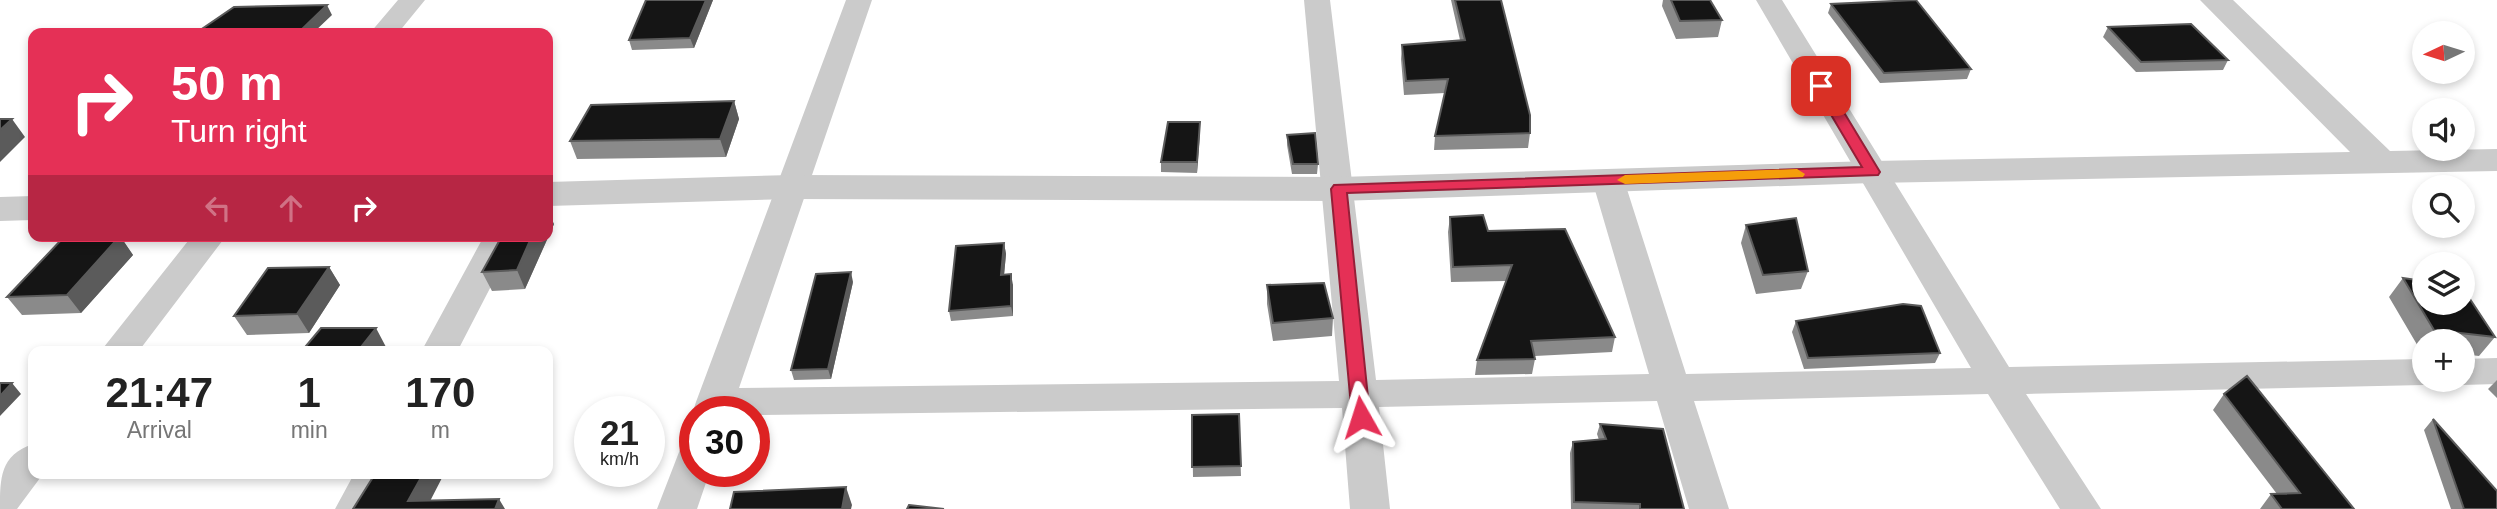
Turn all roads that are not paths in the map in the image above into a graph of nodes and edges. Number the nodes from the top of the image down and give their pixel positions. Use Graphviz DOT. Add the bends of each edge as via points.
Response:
graph roads {
  1 [pos="412,0"];
  2 [pos="859,0"];
  3 [pos="1317,0"];
  4 [pos="1769,0"];
  5 [pos="2215,0"];
  6 [pos="388,28"];
  7 [pos="2497,160"];
  8 [pos="2381,162"];
  9 [pos="1872,172"];
  10 [pos="1608,180"];
  11 [pos="792,187"];
  12 [pos="1339,189"];
  13 [pos="553,194"];
  14 [pos="28,208"];
  15 [pos="0,209"];
  16 [pos="205,242"];
  17 [pos="498,242"];
  18 [pos="123,346"];
  19 [pos="442,346"];
  20 [pos="2497,371"];
  21 [pos="2412,372"];
  22 [pos="2475,372"];
  23 [pos="1998,381"];
  24 [pos="1672,387"];
  25 [pos="1359,394"];
  26 [pos="717,396"];
  27 [pos="770,406"];
  28 [pos="28,465"];
  29 [pos="371,479"];
  30 [pos="685,487"];
  31 [pos="0,501"];
  32 [pos="355,509"];
  33 [pos="677,509"];
  34 [pos="1370,509"];
  35 [pos="1709,509"];
  36 [pos="2081,509"];
  1 -- 6 [label="street"];
  2 -- 11 [label="street"];
  3 -- 12 [label="street"];
  4 -- 9 [label="street"];
  5 -- 8 [label="street"];
  7 -- 8 [label="street"];
  8 -- 9 [label="street"];
  9 -- 10 [label="street"];
  9 -- 23 [label="street"];
  10 -- 12 [label="street"];
  10 -- 24 [label="street"];
  11 -- 12 [label="street"];
  11 -- 13 [label="street"];
  11 -- 26 [label="street"];
  12 -- 25 [label="street"];
  14 -- 15 [label="street"];
  16 -- 18 [label="street"];
  17 -- 19 [label="street"];
  20 -- 22 [label="street"];
  21 -- 23 [label="street"];
  23 -- 24 [label="street"];
  23 -- 36 [label="street"];
  24 -- 25 [label="street"];
  24 -- 35 [label="street"];
  25 -- 27 [label="street"];
  25 -- 34 [label="street"];
  28 -- 31 [label="street"];
  29 -- 32 [label="street"];
  30 -- 33 [label="street"];
}
